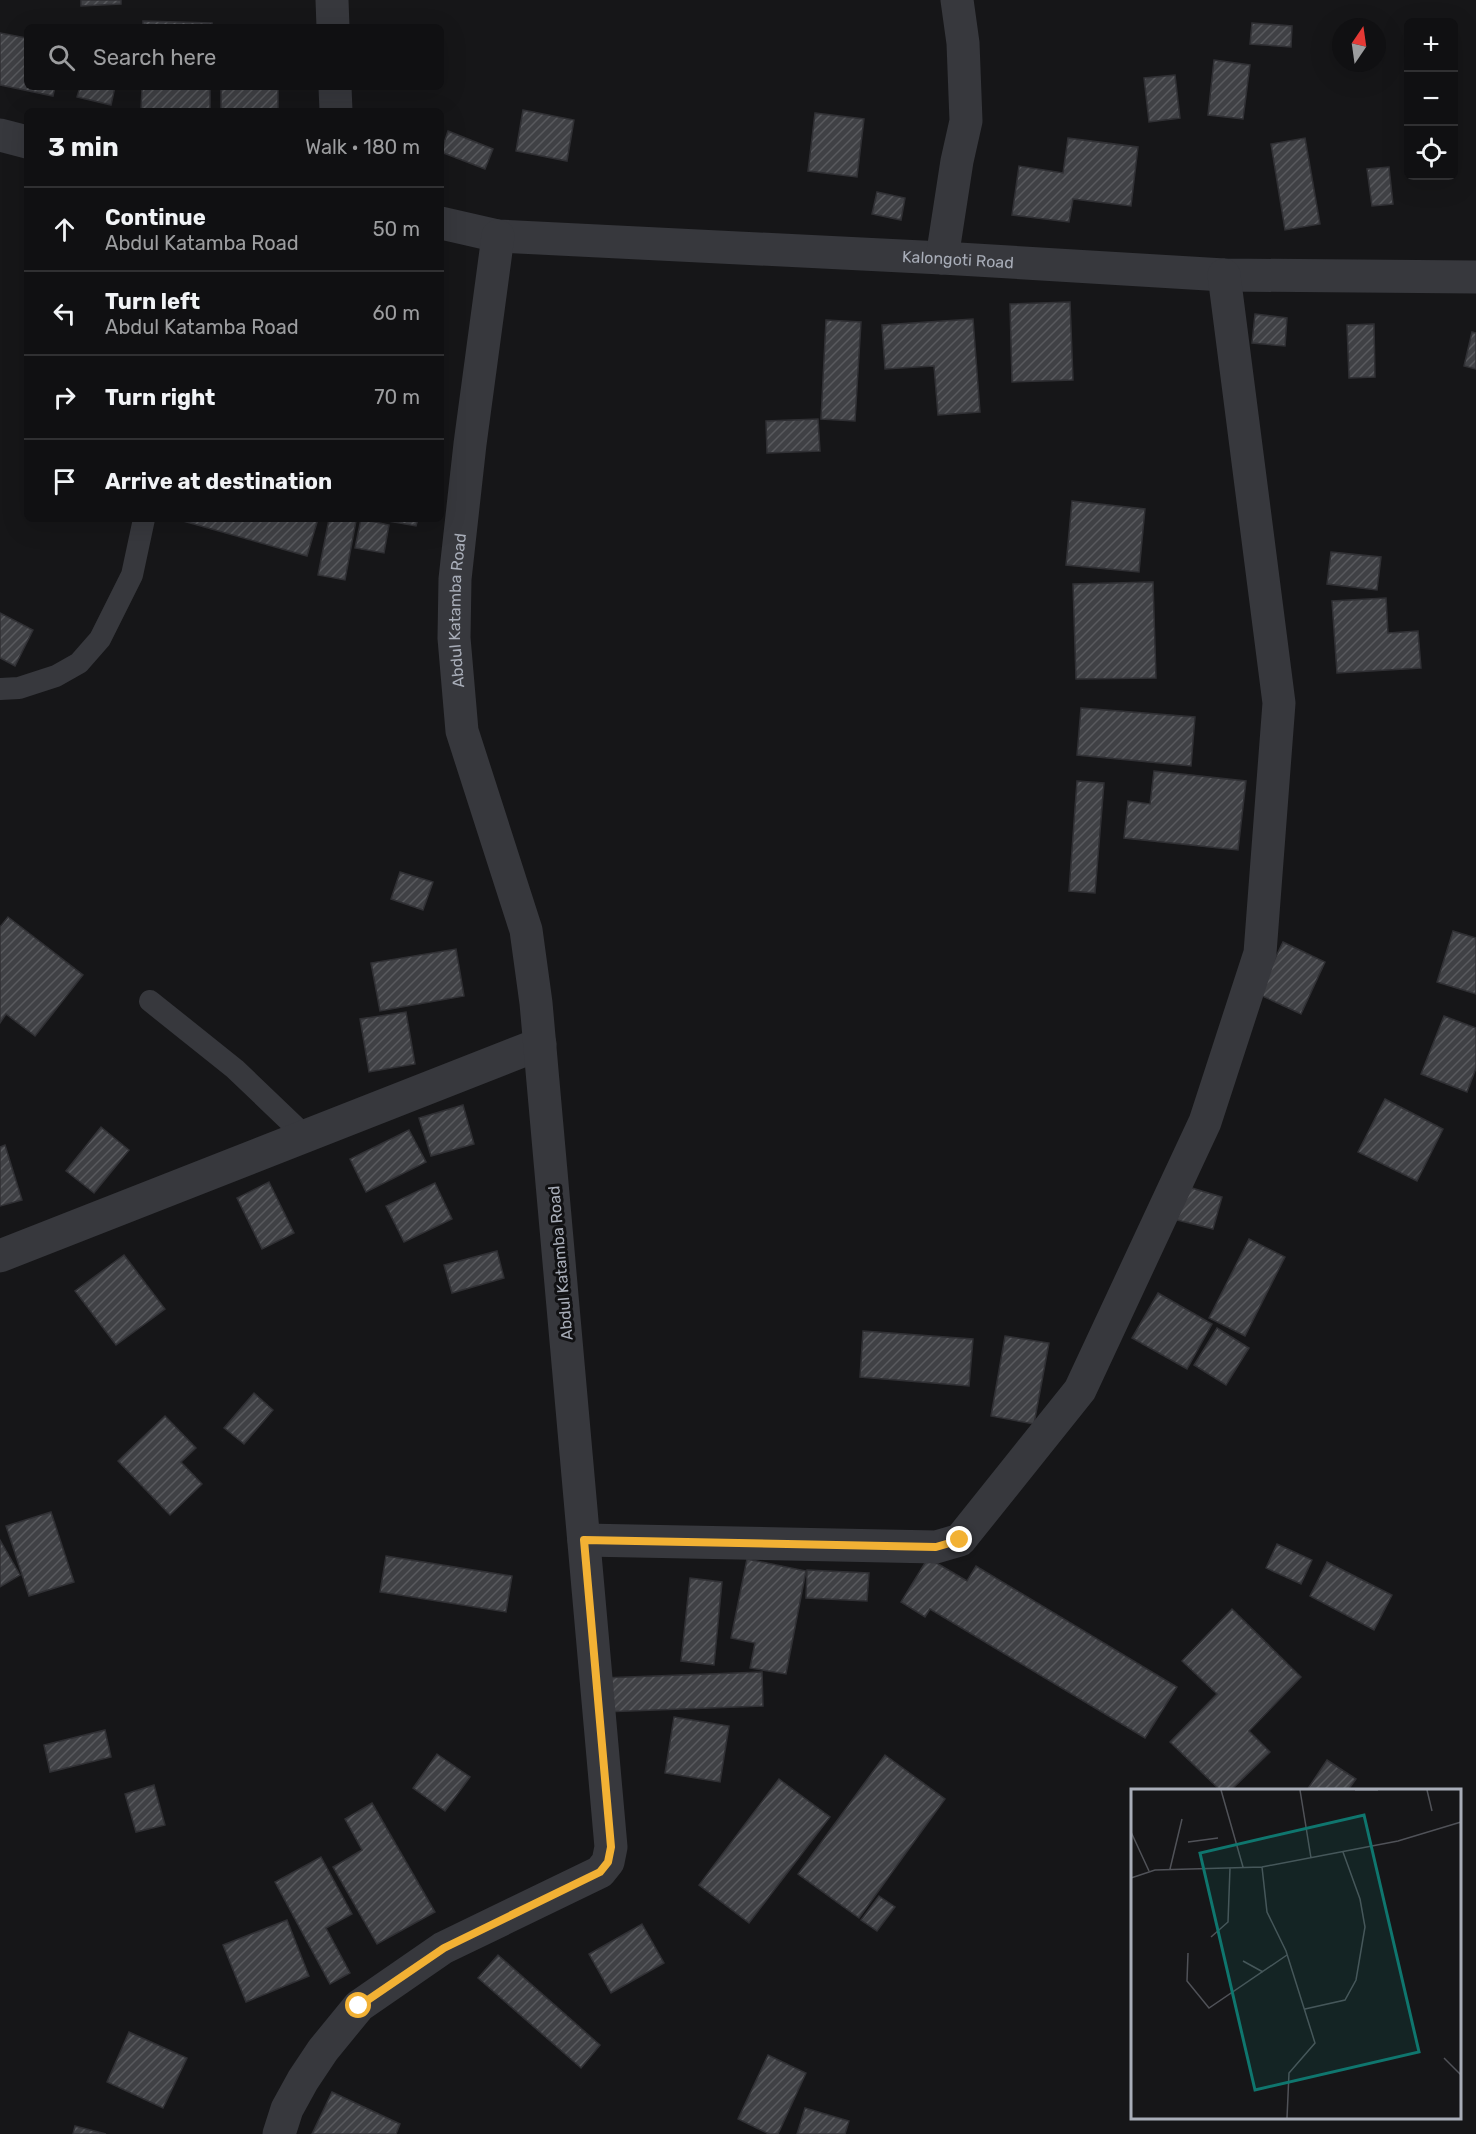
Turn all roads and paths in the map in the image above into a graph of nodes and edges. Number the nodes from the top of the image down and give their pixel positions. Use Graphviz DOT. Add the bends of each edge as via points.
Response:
graph roads {
  1 [pos="332,0"];
  2 [pos="957,0"];
  3 [pos="333,24"];
  4 [pos="335,90"];
  5 [pos="336,108"];
  6 [pos="0,135"];
  7 [pos="24,141"];
  8 [pos="444,224"];
  9 [pos="498,236"];
  10 [pos="942,258"];
  11 [pos="1224,276"];
  12 [pos="1476,277"];
  13 [pos="143,522"];
  14 [pos="0,689"];
  15 [pos="150,1001"];
  16 [pos="540,1044"];
  17 [pos="305,1137"];
  18 [pos="0,1256"];
  19 [pos="584,1540"];
  20 [pos="279,2134"];
  1 -- 3 [label="street"];
  2 -- 10 [label="street" via="966,121"];
  4 -- 5 [label="street"];
  6 -- 7 [label="street"];
  8 -- 9 [label="street, Kalongoti Road"];
  9 -- 10 [label="street, Kalongoti Road"];
  9 -- 16 [label="street, Abdul Katamba Road" via="455,579 454,638 462,731 526,930"];
  10 -- 11 [label="street, Kalongoti Road"];
  11 -- 12 [label="street, Kalongoti Road"];
  11 -- 19 [label="street" via="1279,703 1260,952 1205,1122 1080,1390 960,1540 949,1545"];
  13 -- 14 [label="lane" via="132,575 100,639 79,663 56,676 19,688"];
  15 -- 17 [label="lane" via="235,1069"];
  16 -- 17 [label="street"];
  16 -- 19 [label="street, Abdul Katamba Road"];
  17 -- 18 [label="street"];
  19 -- 20 [label="street, Abdul Katamba Road" via="611,1847 608,1862 600,1872 444,1948 359,2006 303,2080"];
}
